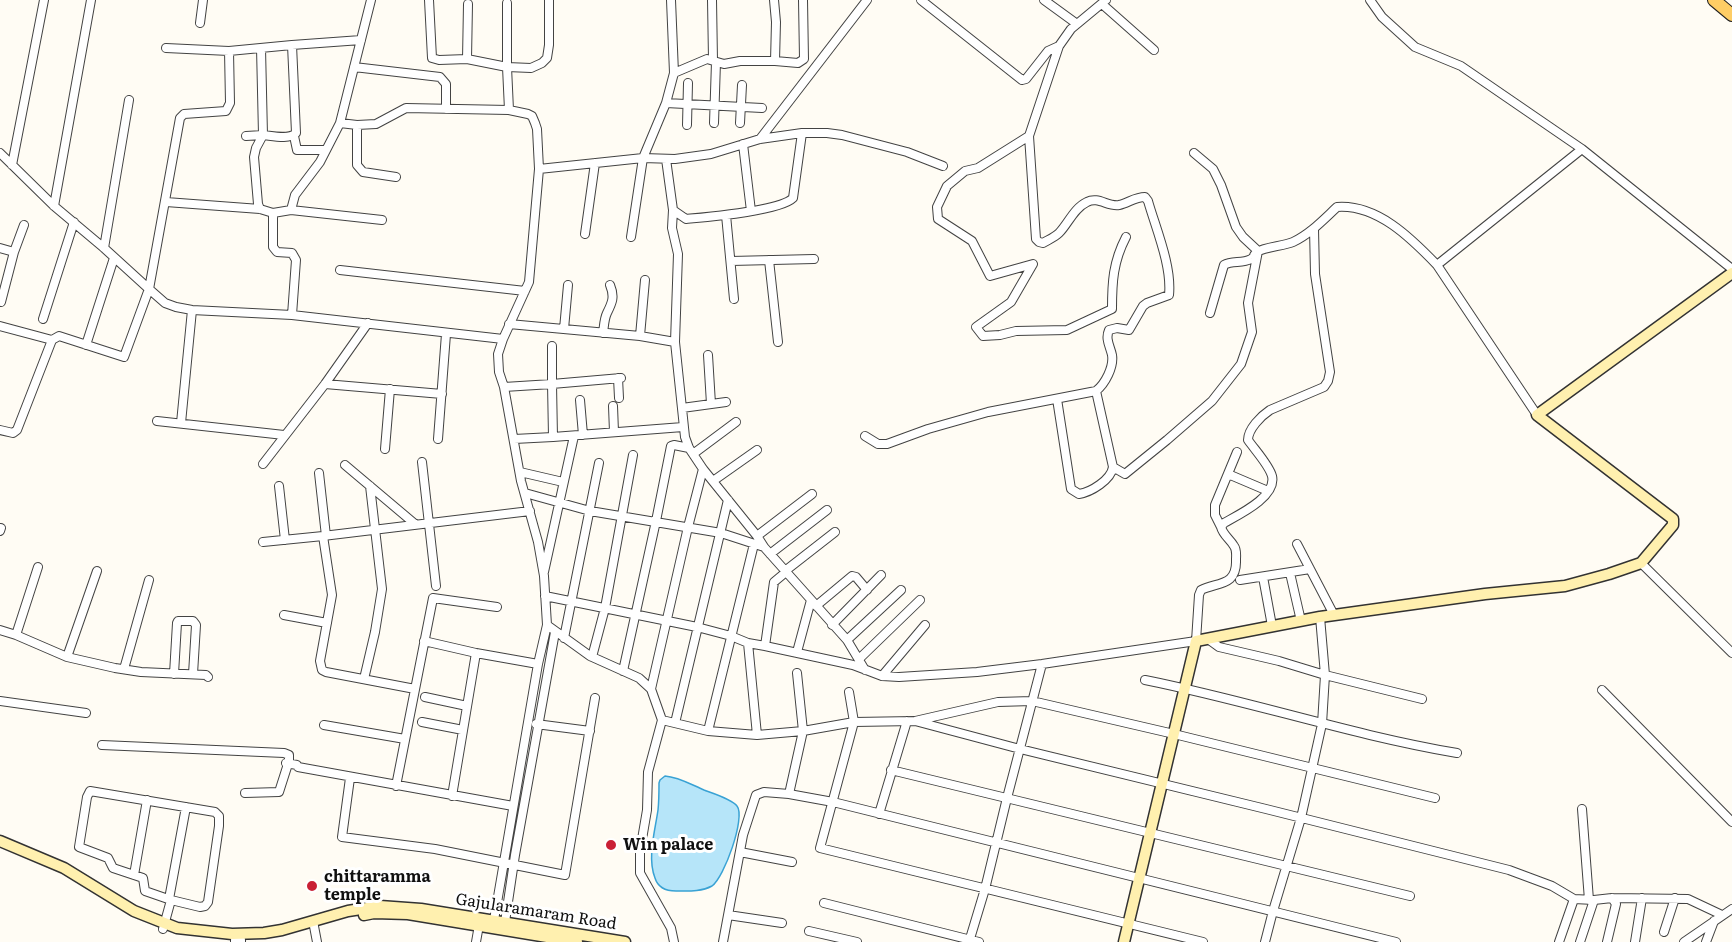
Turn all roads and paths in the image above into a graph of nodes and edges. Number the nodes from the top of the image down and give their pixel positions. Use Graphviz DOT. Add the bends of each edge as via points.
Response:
graph roads {
  1 [pos="44,0"];
  2 [pos="91,0"];
  3 [pos="203,0"];
  4 [pos="371,0"];
  5 [pos="429,0"];
  6 [pos="549,0"];
  7 [pos="671,0"];
  8 [pos="712,0"];
  9 [pos="774,0"];
  10 [pos="803,0"];
  11 [pos="867,0"];
  12 [pos="921,0"];
  13 [pos="1044,0"];
  14 [pos="1370,0"];
  15 [pos="1714,0"];
  16 [pos="1726,0"];
  17 [pos="1104,2"];
  18 [pos="507,3"];
  19 [pos="468,4"];
  20 [pos="1732,5"];
  21 [pos="1732,15"];
  22 [pos="200,23"];
  23 [pos="1077,24"];
  24 [pos="361,40"];
  25 [pos="292,45"];
  26 [pos="1059,46"];
  27 [pos="166,48"];
  28 [pos="261,48"];
  29 [pos="1154,50"];
  30 [pos="229,51"];
  31 [pos="467,59"];
  32 [pos="715,61"];
  33 [pos="775,61"];
  34 [pos="354,67"];
  35 [pos="507,67"];
  36 [pos="674,73"];
  37 [pos="688,83"];
  38 [pos="742,85"];
  39 [pos="129,100"];
  40 [pos="666,103"];
  41 [pos="688,104"];
  42 [pos="714,105"];
  43 [pos="741,107"];
  44 [pos="762,108"];
  45 [pos="446,109"];
  46 [pos="509,110"];
  47 [pos="340,123"];
  48 [pos="714,123"];
  49 [pos="740,123"];
  50 [pos="357,125"];
  51 [pos="687,125"];
  52 [pos="802,133"];
  53 [pos="263,135"];
  54 [pos="246,136"];
  55 [pos="294,136"];
  56 [pos="1029,136"];
  57 [pos="760,139"];
  58 [pos="743,144"];
  59 [pos="1582,149"];
  60 [pos="326,150"];
  61 [pos="0,153"];
  62 [pos="1194,153"];
  63 [pos="643,158"];
  64 [pos="666,159"];
  65 [pos="595,163"];
  66 [pos="12,165"];
  67 [pos="943,166"];
  68 [pos="539,169"];
  69 [pos="396,177"];
  70 [pos="166,202"];
  71 [pos="54,206"];
  72 [pos="261,209"];
  73 [pos="291,210"];
  74 [pos="673,210"];
  75 [pos="751,211"];
  76 [pos="273,213"];
  77 [pos="726,215"];
  78 [pos="382,220"];
  79 [pos="74,222"];
  80 [pos="24,225"];
  81 [pos="1314,229"];
  82 [pos="585,234"];
  83 [pos="631,237"];
  84 [pos="1126,237"];
  85 [pos="0,248"];
  86 [pos="104,248"];
  87 [pos="1258,251"];
  88 [pos="14,252"];
  89 [pos="114,258"];
  90 [pos="814,259"];
  91 [pos="769,260"];
  92 [pos="731,261"];
  93 [pos="1437,265"];
  94 [pos="340,270"];
  95 [pos="1732,271"];
  96 [pos="645,280"];
  97 [pos="568,285"];
  98 [pos="610,285"];
  99 [pos="148,289"];
  100 [pos="525,291"];
  101 [pos="735,299"];
  102 [pos="1,302"];
  103 [pos="192,310"];
  104 [pos="1210,313"];
  105 [pos="292,315"];
  106 [pos="43,319"];
  107 [pos="368,323"];
  108 [pos="509,324"];
  109 [pos="0,326"];
  110 [pos="564,329"];
  111 [pos="603,333"];
  112 [pos="446,334"];
  113 [pos="640,336"];
  114 [pos="502,339"];
  115 [pos="52,340"];
  116 [pos="675,342"];
  117 [pos="778,342"];
  118 [pos="86,345"];
  119 [pos="552,346"];
  120 [pos="708,355"];
  121 [pos="325,384"];
  122 [pos="552,384"];
  123 [pos="504,387"];
  124 [pos="390,390"];
  125 [pos="1096,391"];
  126 [pos="442,394"];
  127 [pos="620,398"];
  128 [pos="1057,399"];
  129 [pos="580,400"];
  130 [pos="726,402"];
  131 [pos="711,404"];
  132 [pos="613,406"];
  133 [pos="682,408"];
  134 [pos="1537,415"];
  135 [pos="157,421"];
  136 [pos="736,422"];
  137 [pos="182,423"];
  138 [pos="683,427"];
  139 [pos="0,430"];
  140 [pos="614,432"];
  141 [pos="284,435"];
  142 [pos="583,435"];
  143 [pos="574,436"];
  144 [pos="865,436"];
  145 [pos="553,437"];
  146 [pos="438,439"];
  147 [pos="514,439"];
  148 [pos="385,449"];
  149 [pos="757,450"];
  150 [pos="691,451"];
  151 [pos="1237,452"];
  152 [pos="633,455"];
  153 [pos="422,462"];
  154 [pos="599,463"];
  155 [pos="263,464"];
  156 [pos="345,465"];
  157 [pos="1113,467"];
  158 [pos="703,469"];
  159 [pos="520,472"];
  160 [pos="319,473"];
  161 [pos="1228,474"];
  162 [pos="713,481"];
  163 [pos="563,483"];
  164 [pos="279,486"];
  165 [pos="370,486"];
  166 [pos="1268,491"];
  167 [pos="525,493"];
  168 [pos="812,494"];
  169 [pos="728,500"];
  170 [pos="559,504"];
  171 [pos="827,510"];
  172 [pos="530,511"];
  173 [pos="590,511"];
  174 [pos="622,517"];
  175 [pos="656,521"];
  176 [pos="429,523"];
  177 [pos="415,524"];
  178 [pos="1221,526"];
  179 [pos="688,527"];
  180 [pos="375,529"];
  181 [pos="835,532"];
  182 [pos="721,533"];
  183 [pos="325,536"];
  184 [pos="285,540"];
  185 [pos="755,540"];
  186 [pos="263,542"];
  187 [pos="1297,544"];
  188 [pos="767,550"];
  189 [pos="1641,563"];
  190 [pos="38,567"];
  191 [pos="1310,569"];
  192 [pos="97,571"];
  193 [pos="785,571"];
  194 [pos="1290,573"];
  195 [pos="881,575"];
  196 [pos="544,576"];
  197 [pos="1263,577"];
  198 [pos="149,580"];
  199 [pos="1240,580"];
  200 [pos="436,586"];
  201 [pos="867,590"];
  202 [pos="901,590"];
  203 [pos="545,596"];
  204 [pos="920,600"];
  205 [pos="571,602"];
  206 [pos="814,603"];
  207 [pos="497,607"];
  208 [pos="605,608"];
  209 [pos="284,615"];
  210 [pos="636,615"];
  211 [pos="1334,615"];
  212 [pos="1320,617"];
  213 [pos="666,621"];
  214 [pos="1301,621"];
  215 [pos="327,623"];
  216 [pos="547,625"];
  217 [pos="832,625"];
  218 [pos="925,625"];
  219 [pos="1272,626"];
  220 [pos="697,627"];
  221 [pos="0,630"];
  222 [pos="555,632"];
  223 [pos="16,635"];
  224 [pos="731,636"];
  225 [pos="564,638"];
  226 [pos="1208,639"];
  227 [pos="847,640"];
  228 [pos="424,641"];
  229 [pos="1196,641"];
  230 [pos="748,643"];
  231 [pos="765,646"];
  232 [pos="796,652"];
  233 [pos="476,653"];
  234 [pos="1732,653"];
  235 [pos="67,657"];
  236 [pos="592,657"];
  237 [pos="859,659"];
  238 [pos="538,664"];
  239 [pos="1042,664"];
  240 [pos="124,669"];
  241 [pos="865,670"];
  242 [pos="623,671"];
  243 [pos="797,673"];
  244 [pos="174,674"];
  245 [pos="193,674"];
  246 [pos="1325,675"];
  247 [pos="882,676"];
  248 [pos="208,677"];
  249 [pos="364,679"];
  250 [pos="1145,680"];
  251 [pos="1184,688"];
  252 [pos="415,689"];
  253 [pos="651,689"];
  254 [pos="1602,690"];
  255 [pos="849,692"];
  256 [pos="425,697"];
  257 [pos="595,698"];
  258 [pos="1422,699"];
  259 [pos="0,701"];
  260 [pos="1032,701"];
  261 [pos="467,706"];
  262 [pos="86,713"];
  263 [pos="662,720"];
  264 [pos="911,721"];
  265 [pos="422,722"];
  266 [pos="854,722"];
  267 [pos="528,723"];
  268 [pos="675,723"];
  269 [pos="1322,724"];
  270 [pos="324,725"];
  271 [pos="538,725"];
  272 [pos="463,730"];
  273 [pos="590,731"];
  274 [pos="708,731"];
  275 [pos="803,731"];
  276 [pos="1174,734"];
  277 [pos="757,735"];
  278 [pos="405,740"];
  279 [pos="102,745"];
  280 [pos="1020,749"];
  281 [pos="1457,753"];
  282 [pos="287,765"];
  283 [pos="1312,769"];
  284 [pos="891,770"];
  285 [pos="350,778"];
  286 [pos="1162,784"];
  287 [pos="396,786"];
  288 [pos="245,793"];
  289 [pos="789,794"];
  290 [pos="452,796"];
  291 [pos="1007,798"];
  292 [pos="1435,798"];
  293 [pos="147,800"];
  294 [pos="833,802"];
  295 [pos="513,806"];
  296 [pos="186,807"];
  297 [pos="1582,809"];
  298 [pos="879,814"];
  299 [pos="1301,818"];
  300 [pos="1732,822"];
  301 [pos="1150,833"];
  302 [pos="0,841"];
  303 [pos="996,843"];
  304 [pos="0,847"];
  305 [pos="740,852"];
  306 [pos="792,861"];
  307 [pos="504,863"];
  308 [pos="513,865"];
  309 [pos="1286,865"];
  310 [pos="134,875"];
  311 [pos="1139,878"];
  312 [pos="985,889"];
  313 [pos="1410,896"];
  314 [pos="1612,898"];
  315 [pos="1642,898"];
  316 [pos="1675,898"];
  317 [pos="170,899"];
  318 [pos="1574,899"];
  319 [pos="1592,900"];
  320 [pos="824,903"];
  321 [pos="1732,909"];
  322 [pos="1273,911"];
  323 [pos="728,915"];
  324 [pos="1718,917"];
  325 [pos="500,921"];
  326 [pos="782,923"];
  327 [pos="313,924"];
  328 [pos="1128,924"];
  329 [pos="479,925"];
  330 [pos="164,927"];
  331 [pos="809,931"];
  332 [pos="1664,932"];
  333 [pos="528,938"];
  334 [pos="238,941"];
  335 [pos="970,941"];
  336 [pos="317,942"];
  337 [pos="476,942"];
  338 [pos="577,942"];
  339 [pos="625,942"];
  340 [pos="674,942"];
  341 [pos="723,942"];
  342 [pos="857,942"];
  343 [pos="979,942"];
  344 [pos="1124,942"];
  345 [pos="1203,942"];
  346 [pos="1265,942"];
  347 [pos="1396,942"];
  348 [pos="1559,942"];
  349 [pos="1580,942"];
  350 [pos="1607,942"];
  351 [pos="1635,942"];
  352 [pos="1684,942"];
  353 [pos="1706,942"];
  1 -- 66 [label="street"];
  2 -- 71 [label="street"];
  3 -- 22 [label="street"];
  4 -- 24 [label="street"];
  5 -- 31 [label="street" via="432,58"];
  6 -- 35 [label="street" via="547,58 531,68"];
  7 -- 36 [label="street"];
  8 -- 32 [label="street"];
  9 -- 33 [label="street"];
  10 -- 33 [label="street" via="804,59 798,63"];
  11 -- 57 [label="street"];
  12 -- 26 [label="street" via="1022,80 1048,51"];
  13 -- 23 [label="street"];
  14 -- 59 [label="street" via="1414,47 1461,66"];
  15 -- 21 [label="main road"];
  16 -- 20 [label="main road"];
  17 -- 23 [label="street"];
  17 -- 29 [label="street"];
  18 -- 35 [label="street"];
  19 -- 31 [label="street"];
  23 -- 26 [label="street"];
  24 -- 25 [label="street"];
  24 -- 34 [label="street"];
  25 -- 28 [label="street"];
  25 -- 55 [label="street" via="297,128"];
  26 -- 56 [label="street"];
  27 -- 30 [label="street"];
  28 -- 30 [label="street"];
  28 -- 53 [label="street"];
  30 -- 70 [label="street" via="229,108 183,114 180,118"];
  31 -- 35 [label="street"];
  32 -- 33 [label="street"];
  32 -- 36 [label="street" via="705,60"];
  32 -- 42 [label="street"];
  34 -- 45 [label="street" via="440,77 446,84"];
  34 -- 47 [label="street"];
  35 -- 46 [label="street"];
  36 -- 40 [label="street"];
  37 -- 41 [label="street"];
  38 -- 43 [label="street"];
  39 -- 86 [label="street"];
  40 -- 41 [label="street"];
  40 -- 63 [label="street"];
  41 -- 42 [label="street"];
  41 -- 51 [label="street"];
  42 -- 43 [label="street"];
  42 -- 48 [label="street"];
  43 -- 44 [label="street"];
  43 -- 49 [label="street"];
  45 -- 46 [label="street"];
  45 -- 50 [label="street" via="406,108 376,124"];
  46 -- 68 [label="street" via="532,116 537,129"];
  47 -- 50 [label="street"];
  47 -- 60 [label="street"];
  50 -- 69 [label="street" via="359,169"];
  52 -- 57 [label="street"];
  52 -- 67 [label="street" via="842,135"];
  52 -- 75 [label="street" via="793,198 787,203"];
  53 -- 54 [label="street"];
  53 -- 55 [label="street"];
  53 -- 72 [label="street" via="254,157"];
  55 -- 60 [label="street" via="297,150"];
  56 -- 84 [label="street" via="978,168 965,171 947,186 937,207 938,219 972,241 990,276 1033,264 1011,302 976,327 983,336 1067,330 1112,309 1112,279"];
  56 -- 125 [label="street" via="1038,242 1059,234 1086,202 1118,205 1145,197 1162,249 1169,295 1143,306 1129,330 1109,330 1112,360 1107,378"];
  57 -- 58 [label="street"];
  58 -- 64 [label="street" via="711,154"];
  58 -- 75 [label="street"];
  59 -- 93 [label="street"];
  59 -- 95 [label="street"];
  60 -- 73 [label="street" via="295,195"];
  61 -- 66 [label="street"];
  62 -- 87 [label="street" via="1213,169 1236,227"];
  63 -- 64 [label="street"];
  63 -- 65 [label="street"];
  63 -- 83 [label="street"];
  64 -- 74 [label="street"];
  65 -- 68 [label="street"];
  65 -- 82 [label="street"];
  66 -- 71 [label="street"];
  68 -- 100 [label="street"];
  70 -- 72 [label="street"];
  70 -- 99 [label="street"];
  71 -- 79 [label="street"];
  72 -- 76 [label="street"];
  73 -- 76 [label="street"];
  73 -- 78 [label="street"];
  74 -- 77 [label="street" via="686,219"];
  74 -- 116 [label="street" via="672,228 678,254"];
  75 -- 77 [label="street"];
  76 -- 105 [label="street" via="273,247 277,252 292,253 296,260"];
  77 -- 92 [label="street"];
  79 -- 86 [label="street"];
  79 -- 106 [label="street"];
  80 -- 88 [label="street"];
  81 -- 87 [label="street" via="1296,241"];
  81 -- 93 [label="street" via="1337,207 1349,206 1393,226"];
  81 -- 166 [label="street" via="1315,274 1330,372 1324,387 1270,410 1249,433 1248,440 1272,478"];
  85 -- 88 [label="street"];
  86 -- 89 [label="street"];
  87 -- 104 [label="street" via="1251,259 1224,265"];
  87 -- 157 [label="street" via="1248,303 1252,332 1240,364 1212,401 1167,440 1125,474"];
  88 -- 102 [label="street"];
  89 -- 99 [label="street"];
  89 -- 118 [label="street"];
  90 -- 91 [label="street"];
  91 -- 92 [label="street"];
  91 -- 117 [label="street"];
  92 -- 101 [label="street"];
  93 -- 134 [label="street"];
  94 -- 100 [label="street"];
  95 -- 134 [label="main road"];
  96 -- 113 [label="street"];
  97 -- 110 [label="street"];
  98 -- 111 [label="street" via="613,302"];
  99 -- 103 [label="street" via="165,303"];
  99 -- 118 [label="street" via="124,357"];
  100 -- 108 [label="street"];
  103 -- 105 [label="street"];
  103 -- 137 [label="street"];
  105 -- 107 [label="street"];
  107 -- 112 [label="street"];
  107 -- 121 [label="street"];
  108 -- 110 [label="street"];
  108 -- 114 [label="street"];
  109 -- 115 [label="street"];
  110 -- 111 [label="street"];
  111 -- 113 [label="street"];
  112 -- 114 [label="street"];
  112 -- 126 [label="street"];
  113 -- 116 [label="street"];
  114 -- 123 [label="street" via="498,354"];
  115 -- 118 [label="street" via="59,336"];
  115 -- 139 [label="street" via="17,430"];
  116 -- 133 [label="street"];
  119 -- 122 [label="street"];
  120 -- 131 [label="street"];
  121 -- 124 [label="street"];
  121 -- 141 [label="street"];
  122 -- 123 [label="street"];
  122 -- 127 [label="street" via="619,378"];
  122 -- 145 [label="street"];
  123 -- 147 [label="street"];
  124 -- 126 [label="street"];
  124 -- 148 [label="street"];
  125 -- 128 [label="street"];
  125 -- 157 [label="street"];
  126 -- 146 [label="street"];
  128 -- 144 [label="street" via="988,412 887,444 878,444"];
  128 -- 157 [label="street" via="1071,489 1084,493 1108,478"];
  129 -- 142 [label="street"];
  130 -- 131 [label="street"];
  131 -- 133 [label="street"];
  132 -- 140 [label="street"];
  133 -- 138 [label="street"];
  134 -- 189 [label="main road" via="1673,519 1673,525"];
  135 -- 137 [label="street"];
  136 -- 150 [label="street"];
  137 -- 141 [label="street"];
  138 -- 140 [label="street"];
  138 -- 150 [label="street"];
  140 -- 142 [label="street"];
  141 -- 155 [label="street"];
  142 -- 143 [label="street"];
  143 -- 145 [label="street"];
  143 -- 163 [label="street"];
  145 -- 147 [label="street"];
  147 -- 159 [label="street"];
  149 -- 162 [label="street"];
  150 -- 158 [label="street"];
  150 -- 175 [label="street" via="671,446"];
  151 -- 161 [label="street"];
  152 -- 174 [label="street"];
  153 -- 176 [label="street"];
  154 -- 173 [label="street"];
  156 -- 165 [label="street"];
  158 -- 162 [label="street"];
  158 -- 179 [label="street"];
  159 -- 163 [label="street"];
  159 -- 167 [label="street"];
  160 -- 183 [label="street"];
  161 -- 166 [label="street"];
  161 -- 178 [label="street" via="1215,505"];
  162 -- 169 [label="street"];
  163 -- 170 [label="street"];
  164 -- 184 [label="street"];
  165 -- 177 [label="street"];
  165 -- 180 [label="street"];
  166 -- 178 [label="street" via="1253,507"];
  167 -- 170 [label="street"];
  167 -- 172 [label="street"];
  168 -- 185 [label="street"];
  169 -- 182 [label="street"];
  169 -- 185 [label="street"];
  170 -- 173 [label="street"];
  170 -- 196 [label="street"];
  171 -- 188 [label="street"];
  172 -- 176 [label="street"];
  172 -- 196 [label="street"];
  173 -- 174 [label="street"];
  173 -- 205 [label="street"];
  174 -- 175 [label="street"];
  174 -- 208 [label="street"];
  175 -- 179 [label="street"];
  175 -- 210 [label="street"];
  176 -- 177 [label="street"];
  176 -- 200 [label="street"];
  177 -- 180 [label="street"];
  178 -- 229 [label="street" via="1236,549 1236,566 1228,581 1201,591"];
  179 -- 182 [label="street"];
  179 -- 213 [label="street"];
  180 -- 183 [label="street"];
  180 -- 249 [label="street" via="382,589"];
  181 -- 193 [label="street"];
  182 -- 185 [label="street"];
  182 -- 220 [label="street"];
  183 -- 184 [label="street"];
  183 -- 215 [label="street" via="332,595"];
  184 -- 186 [label="street"];
  185 -- 188 [label="street"];
  185 -- 224 [label="street"];
  187 -- 191 [label="street"];
  188 -- 193 [label="street"];
  189 -- 211 [label="main road" via="1565,586"];
  189 -- 234 [label="street"];
  190 -- 223 [label="street"];
  191 -- 194 [label="street"];
  191 -- 211 [label="street"];
  192 -- 235 [label="street"];
  193 -- 206 [label="street"];
  193 -- 231 [label="street" via="774,582"];
  194 -- 197 [label="street"];
  194 -- 214 [label="street"];
  195 -- 201 [label="street"];
  196 -- 203 [label="street"];
  197 -- 199 [label="street"];
  197 -- 219 [label="street"];
  198 -- 240 [label="street"];
  201 -- 206 [label="street" via="852,576"];
  201 -- 217 [label="street"];
  202 -- 227 [label="street"];
  203 -- 205 [label="street"];
  203 -- 216 [label="street"];
  204 -- 237 [label="street"];
  205 -- 208 [label="street"];
  205 -- 225 [label="street"];
  206 -- 217 [label="street"];
  206 -- 232 [label="street"];
  207 -- 228 [label="street" via="433,598"];
  208 -- 210 [label="street"];
  208 -- 236 [label="street"];
  209 -- 215 [label="street"];
  210 -- 213 [label="street"];
  210 -- 242 [label="street"];
  211 -- 212 [label="main road"];
  212 -- 214 [label="main road"];
  212 -- 246 [label="street"];
  213 -- 220 [label="street"];
  213 -- 253 [label="street"];
  214 -- 219 [label="main road"];
  215 -- 249 [label="street" via="322,670"];
  216 -- 222 [label="street"];
  216 -- 238 [label="street"];
  217 -- 227 [label="street"];
  218 -- 247 [label="street"];
  219 -- 226 [label="main road"];
  220 -- 224 [label="street"];
  220 -- 268 [label="street"];
  221 -- 223 [label="street"];
  222 -- 225 [label="street"];
  222 -- 271 [label="street"];
  223 -- 235 [label="street"];
  224 -- 230 [label="street"];
  224 -- 274 [label="street"];
  225 -- 236 [label="street"];
  226 -- 229 [label="main road"];
  226 -- 246 [label="street" via="1219,647"];
  227 -- 237 [label="street"];
  228 -- 233 [label="street"];
  228 -- 252 [label="street"];
  229 -- 239 [label="street"];
  229 -- 251 [label="main road"];
  230 -- 231 [label="street"];
  230 -- 277 [label="street"];
  231 -- 232 [label="street"];
  232 -- 241 [label="street"];
  233 -- 238 [label="street"];
  233 -- 261 [label="street"];
  235 -- 240 [label="street"];
  236 -- 242 [label="street"];
  237 -- 241 [label="street"];
  238 -- 267 [label="street"];
  239 -- 247 [label="street" via="977,672"];
  239 -- 260 [label="street"];
  240 -- 244 [label="street"];
  241 -- 247 [label="street"];
  242 -- 253 [label="street"];
  243 -- 275 [label="street"];
  244 -- 245 [label="street"];
  244 -- 245 [label="street" via="180,620 196,625"];
  245 -- 248 [label="street"];
  246 -- 258 [label="street"];
  246 -- 269 [label="street"];
  249 -- 252 [label="street"];
  250 -- 251 [label="street"];
  251 -- 269 [label="street"];
  251 -- 276 [label="main road"];
  252 -- 278 [label="street"];
  253 -- 263 [label="street"];
  254 -- 300 [label="street"];
  255 -- 266 [label="street"];
  256 -- 261 [label="street"];
  257 -- 273 [label="street"];
  259 -- 262 [label="street"];
  260 -- 264 [label="street" via="998,702"];
  260 -- 276 [label="street"];
  260 -- 280 [label="street"];
  261 -- 272 [label="street"];
  263 -- 268 [label="street"];
  263 -- 340 [label="street" via="648,772 640,873 671,928"];
  264 -- 266 [label="street"];
  264 -- 280 [label="street"];
  264 -- 284 [label="street"];
  265 -- 272 [label="street"];
  266 -- 275 [label="street"];
  266 -- 294 [label="street"];
  267 -- 271 [label="street"];
  267 -- 295 [label="street"];
  268 -- 274 [label="street"];
  269 -- 281 [label="street"];
  269 -- 283 [label="street"];
  270 -- 278 [label="street"];
  271 -- 273 [label="street"];
  271 -- 308 [label="street"];
  272 -- 290 [label="street"];
  273 -- 308 [label="street" via="565,875"];
  274 -- 277 [label="street"];
  275 -- 277 [label="street"];
  275 -- 289 [label="street"];
  276 -- 283 [label="street"];
  276 -- 286 [label="main road"];
  278 -- 287 [label="street"];
  279 -- 282 [label="street" via="284,753 289,755"];
  280 -- 286 [label="street"];
  280 -- 291 [label="street"];
  282 -- 285 [label="street"];
  282 -- 288 [label="street" via="279,792"];
  283 -- 292 [label="street"];
  283 -- 299 [label="street"];
  284 -- 291 [label="street"];
  284 -- 298 [label="street"];
  285 -- 287 [label="street"];
  285 -- 307 [label="street" via="342,837"];
  286 -- 299 [label="street"];
  286 -- 301 [label="main road"];
  287 -- 290 [label="street"];
  289 -- 294 [label="street"];
  289 -- 305 [label="street" via="756,795"];
  290 -- 295 [label="street"];
  291 -- 301 [label="street"];
  291 -- 303 [label="street"];
  293 -- 296 [label="street"];
  293 -- 310 [label="street"];
  293 -- 310 [label="street" via="95,791 87,797 79,847 108,858 113,868"];
  294 -- 298 [label="street"];
  294 -- 312 [label="street" via="820,848"];
  295 -- 307 [label="street"];
  296 -- 317 [label="street"];
  296 -- 317 [label="street" via="216,812 219,816 208,902 200,907"];
  297 -- 319 [label="street"];
  298 -- 303 [label="street"];
  299 -- 309 [label="street"];
  299 -- 318 [label="street" via="1509,870"];
  301 -- 309 [label="street"];
  301 -- 311 [label="main road"];
  302 -- 330 [label="main road, Gajularamaram Road" via="64,868"];
  303 -- 311 [label="street"];
  303 -- 312 [label="street"];
  304 -- 330 [label="main road, Gajularamaram Road" via="62,874 133,916"];
  305 -- 306 [label="street"];
  305 -- 323 [label="street"];
  307 -- 308 [label="street"];
  307 -- 325 [label="street"];
  308 -- 325 [label="street"];
  309 -- 313 [label="street"];
  309 -- 322 [label="street"];
  310 -- 317 [label="street" via="143,878 145,891"];
  311 -- 322 [label="street"];
  311 -- 328 [label="main road"];
  312 -- 328 [label="street"];
  312 -- 335 [label="street"];
  314 -- 315 [label="street"];
  314 -- 319 [label="street"];
  314 -- 350 [label="street" via="1616,904"];
  315 -- 316 [label="street"];
  315 -- 351 [label="street"];
  316 -- 324 [label="street" via="1688,899"];
  316 -- 332 [label="street"];
  317 -- 330 [label="street"];
  318 -- 319 [label="street"];
  318 -- 348 [label="street"];
  319 -- 349 [label="street"];
  320 -- 335 [label="street"];
  321 -- 324 [label="street"];
  322 -- 346 [label="street"];
  322 -- 347 [label="street"];
  323 -- 326 [label="street"];
  323 -- 341 [label="street"];
  324 -- 352 [label="street"];
  324 -- 353 [label="street"];
  325 -- 327 [label="main road, Gajularamaram Road" via="380,906 348,911"];
  325 -- 339 [label="main road, Gajularamaram Road"];
  327 -- 329 [label="main road, Gajularamaram Road" via="375,913"];
  327 -- 330 [label="main road, Gajularamaram Road" via="232,934"];
  327 -- 334 [label="main road, Gajularamaram Road" via="264,939"];
  327 -- 336 [label="street"];
  328 -- 344 [label="main road"];
  328 -- 345 [label="street"];
  329 -- 333 [label="main road, Gajularamaram Road"];
  329 -- 337 [label="street"];
  330 -- 334 [label="main road, Gajularamaram Road" via="211,939"];
  331 -- 342 [label="street"];
  333 -- 338 [label="main road, Gajularamaram Road"];
  335 -- 343 [label="street"];
}
